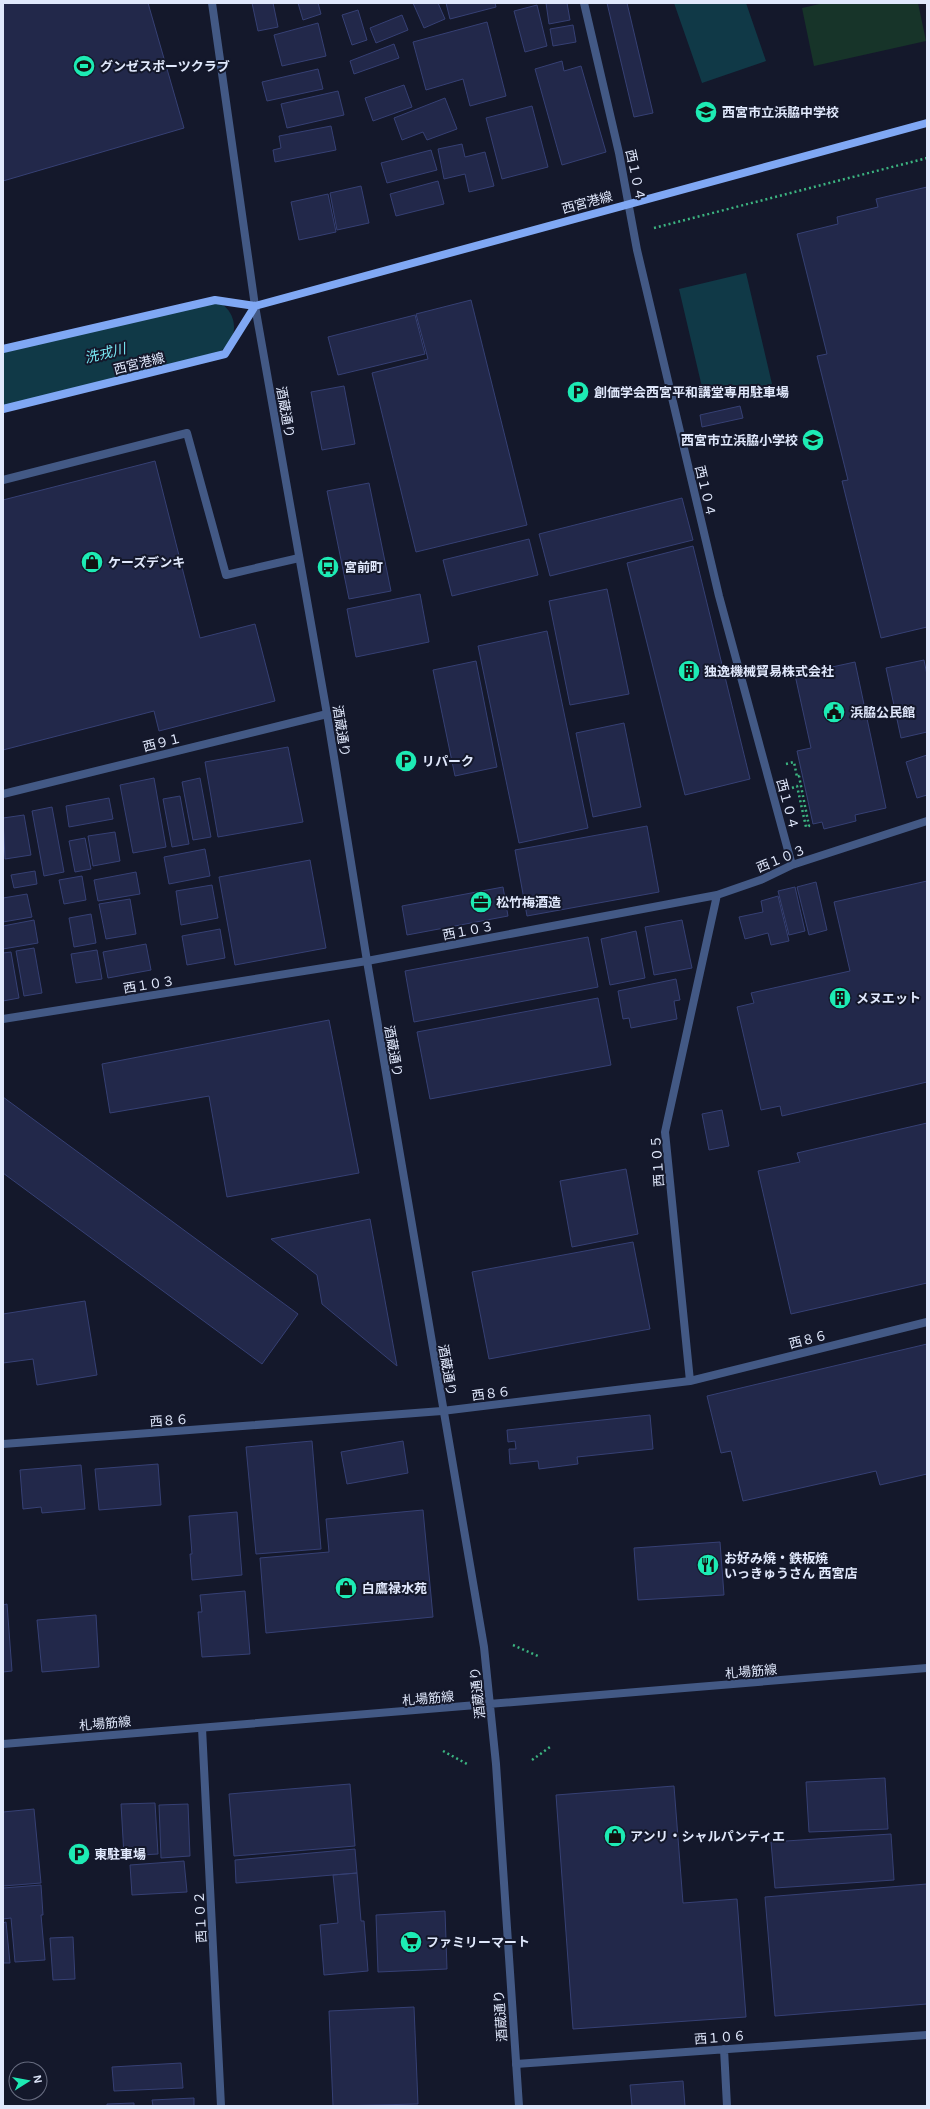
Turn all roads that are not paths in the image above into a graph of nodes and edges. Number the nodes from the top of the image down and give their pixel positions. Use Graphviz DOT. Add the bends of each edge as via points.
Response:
graph roads {
  1 [pos="212,3"];
  2 [pos="584,3"];
  3 [pos="927,123"];
  4 [pos="629,203"];
  5 [pos="255,306"];
  6 [pos="3,349"];
  7 [pos="3,409"];
  8 [pos="3,480"];
  9 [pos="300,558"];
  10 [pos="327,714"];
  11 [pos="3,794"];
  12 [pos="927,821"];
  13 [pos="792,865"];
  14 [pos="717,895"];
  15 [pos="367,961"];
  16 [pos="3,1019"];
  17 [pos="927,1322"];
  18 [pos="690,1381"];
  19 [pos="442,1411"];
  20 [pos="3,1444"];
  21 [pos="927,1668"];
  22 [pos="490,1705"];
  23 [pos="202,1728"];
  24 [pos="3,1744"];
  25 [pos="927,2035"];
  26 [pos="724,2049"];
  27 [pos="516,2064"];
  28 [pos="222,2106"];
  29 [pos="519,2106"];
  30 [pos="727,2106"];
  1 -- 5 [label="street, 酒蔵通り"];
  2 -- 4 [label="street, 西１０４"];
  3 -- 4 [label="main road, 西宮港線"];
  4 -- 5 [label="main road, 西宮港線"];
  4 -- 13 [label="street, 西１０４" via="719,596"];
  5 -- 6 [label="main road, 西宮港線" via="215,300"];
  5 -- 7 [label="main road, 西宮港線" via="225,354"];
  5 -- 9 [label="street, 酒蔵通り"];
  8 -- 9 [label="street" via="188,433 226,575"];
  9 -- 10 [label="street, 酒蔵通り"];
  10 -- 11 [label="street, 西９１"];
  10 -- 15 [label="street, 酒蔵通り"];
  12 -- 13 [label="street, 西１０３"];
  13 -- 14 [label="street, 西１０３" via="763,879"];
  14 -- 15 [label="street, 西１０３"];
  14 -- 18 [label="street, 西１０５" via="665,1132"];
  15 -- 16 [label="street, 西１０３"];
  15 -- 19 [label="street, 酒蔵通り"];
  17 -- 18 [label="street, 西８６"];
  18 -- 19 [label="street, 西８６"];
  19 -- 20 [label="street, 西８６"];
  19 -- 22 [label="street, 酒蔵通り" via="484,1647"];
  21 -- 22 [label="street, 札場筋線"];
  22 -- 23 [label="street, 札場筋線"];
  22 -- 27 [label="street, 酒蔵通り"];
  23 -- 24 [label="street, 札場筋線"];
  23 -- 28 [label="street, 西１０２"];
  25 -- 26 [label="street, 西１０６"];
  26 -- 27 [label="street, 西１０６"];
  26 -- 30 [label="street"];
  27 -- 29 [label="street, 酒蔵通り"];
}
